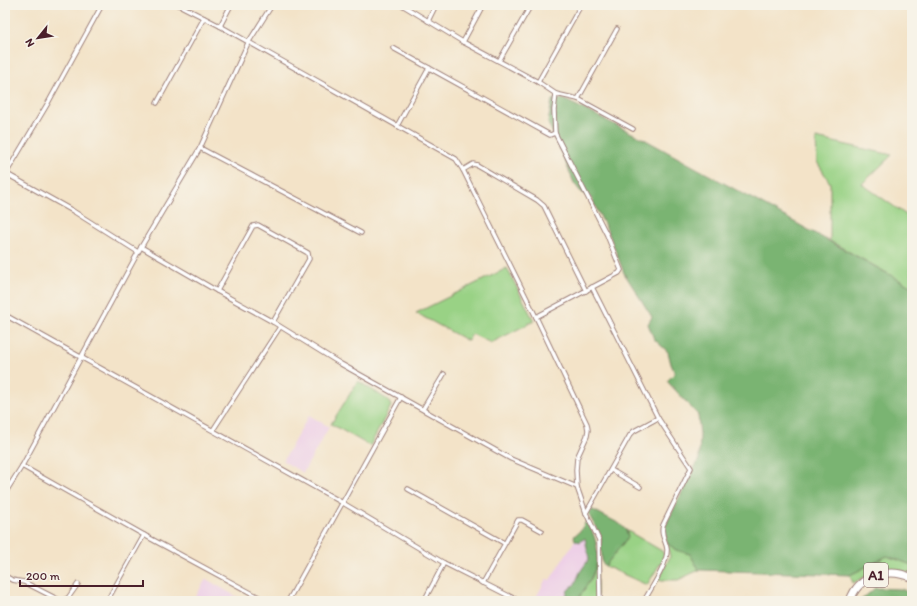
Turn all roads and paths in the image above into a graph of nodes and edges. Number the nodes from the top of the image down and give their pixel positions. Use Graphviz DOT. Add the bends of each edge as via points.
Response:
graph roads {
  1 [pos="102,5"];
  2 [pos="179,5"];
  3 [pos="232,5"];
  4 [pos="272,5"];
  5 [pos="402,5"];
  6 [pos="436,5"];
  7 [pos="483,5"];
  8 [pos="531,5"];
  9 [pos="581,5"];
  10 [pos="204,18"];
  11 [pos="428,21"];
  12 [pos="220,26"];
  13 [pos="617,29"];
  14 [pos="463,42"];
  15 [pos="248,43"];
  16 [pos="393,48"];
  17 [pos="499,61"];
  18 [pos="430,68"];
  19 [pos="538,82"];
  20 [pos="556,94"];
  21 [pos="578,98"];
  22 [pos="157,103"];
  23 [pos="397,126"];
  24 [pos="633,129"];
  25 [pos="555,133"];
  26 [pos="200,148"];
  27 [pos="463,170"];
  28 [pos="5,174"];
  29 [pos="361,233"];
  30 [pos="141,247"];
  31 [pos="138,252"];
  32 [pos="592,287"];
  33 [pos="216,291"];
  34 [pos="586,291"];
  35 [pos="5,315"];
  36 [pos="536,317"];
  37 [pos="273,322"];
  38 [pos="280,327"];
  39 [pos="81,357"];
  40 [pos="444,374"];
  41 [pos="401,397"];
  42 [pos="423,410"];
  43 [pos="658,418"];
  44 [pos="213,430"];
  45 [pos="22,466"];
  46 [pos="611,470"];
  47 [pos="5,481"];
  48 [pos="10,484"];
  49 [pos="577,487"];
  50 [pos="640,487"];
  51 [pos="408,489"];
  52 [pos="5,493"];
  53 [pos="343,503"];
  54 [pos="586,513"];
  55 [pos="542,531"];
  56 [pos="144,535"];
  57 [pos="504,543"];
  58 [pos="444,563"];
  59 [pos="5,576"];
  60 [pos="912,578"];
  61 [pos="483,583"];
  62 [pos="78,584"];
  63 [pos="62,601"];
  64 [pos="107,601"];
  65 [pos="266,601"];
  66 [pos="288,601"];
  67 [pos="424,601"];
  68 [pos="519,601"];
  69 [pos="600,601"];
  70 [pos="644,601"];
  71 [pos="850,601"];
  1 -- 28 [label="street"];
  2 -- 10 [label="street"];
  3 -- 12 [label="street"];
  4 -- 15 [label="street"];
  5 -- 11 [label="street"];
  6 -- 11 [label="street"];
  7 -- 14 [label="street"];
  8 -- 17 [label="street"];
  9 -- 19 [label="street"];
  10 -- 12 [label="street"];
  10 -- 22 [label="street"];
  11 -- 14 [label="street"];
  12 -- 15 [label="street"];
  13 -- 21 [label="street"];
  14 -- 17 [label="street"];
  15 -- 23 [label="street"];
  15 -- 26 [label="street"];
  16 -- 18 [label="street"];
  17 -- 19 [label="street"];
  18 -- 23 [label="street"];
  18 -- 25 [label="street" via="550,136"];
  19 -- 20 [label="street"];
  20 -- 21 [label="street"];
  20 -- 25 [label="street"];
  21 -- 24 [label="street"];
  23 -- 27 [label="street" via="454,157"];
  25 -- 32 [label="street" via="608,235 621,270 620,273"];
  26 -- 29 [label="street"];
  26 -- 30 [label="street"];
  27 -- 34 [label="street" via="473,164 477,165 544,206"];
  27 -- 36 [label="street"];
  28 -- 31 [label="street" via="73,211"];
  30 -- 31 [label="street"];
  30 -- 33 [label="street"];
  31 -- 39 [label="street"];
  32 -- 34 [label="street"];
  32 -- 43 [label="street"];
  33 -- 37 [label="street"];
  33 -- 37 [label="street" via="254,226 258,224 308,253 309,256"];
  34 -- 36 [label="street"];
  35 -- 39 [label="street"];
  36 -- 49 [label="street" via="587,424 587,436 576,464"];
  37 -- 38 [label="street"];
  38 -- 41 [label="street"];
  38 -- 44 [label="street"];
  39 -- 44 [label="street"];
  39 -- 45 [label="street"];
  40 -- 42 [label="street"];
  41 -- 42 [label="street"];
  41 -- 53 [label="street"];
  42 -- 49 [label="street" via="511,459"];
  43 -- 46 [label="street" via="632,433"];
  43 -- 70 [label="street" via="691,470 663,525 661,532 667,548 666,558"];
  44 -- 53 [label="street"];
  45 -- 48 [label="street"];
  45 -- 56 [label="street"];
  46 -- 50 [label="street"];
  46 -- 54 [label="street"];
  47 -- 48 [label="street"];
  48 -- 52 [label="street"];
  49 -- 54 [label="street"];
  51 -- 57 [label="street"];
  53 -- 58 [label="street"];
  53 -- 66 [label="street"];
  54 -- 69 [label="street" via="599,540"];
  55 -- 57 [label="street" via="518,520"];
  56 -- 64 [label="street"];
  56 -- 65 [label="street"];
  57 -- 61 [label="street"];
  58 -- 61 [label="street"];
  58 -- 67 [label="street"];
  59 -- 63 [label="street" via="24,582"];
  60 -- 71 [label="highway, A1" via="896,573 874,576 860,585"];
  61 -- 68 [label="street"];
  62 -- 63 [label="street" via="68,598"];
}
